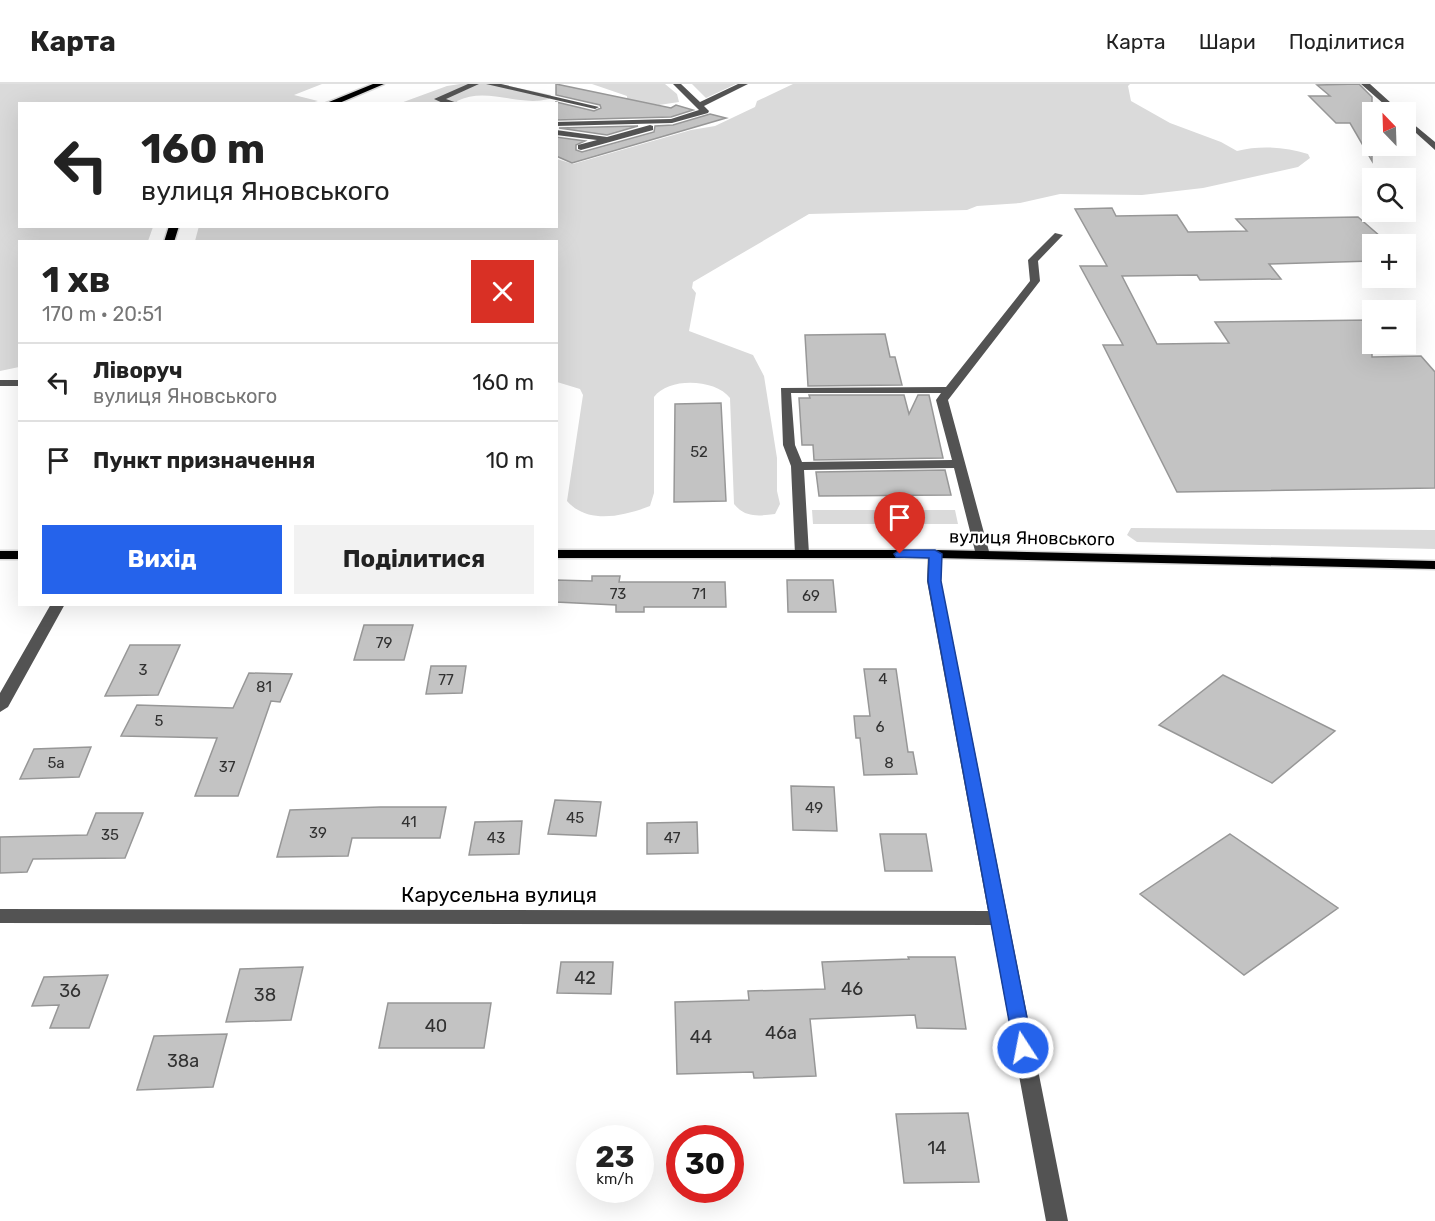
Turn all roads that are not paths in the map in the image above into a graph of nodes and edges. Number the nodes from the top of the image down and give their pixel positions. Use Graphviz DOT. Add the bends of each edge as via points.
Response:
graph roads {
  1 [pos="380,84"];
  2 [pos="475,84"];
  3 [pos="490,84"];
  4 [pos="676,84"];
  5 [pos="744,84"];
  6 [pos="1365,84"];
  7 [pos="333,102"];
  8 [pos="449,102"];
  9 [pos="1386,102"];
  10 [pos="699,105"];
  11 [pos="595,107"];
  12 [pos="672,121"];
  13 [pos="558,124"];
  14 [pos="1416,129"];
  15 [pos="558,132"];
  16 [pos="612,138"];
  17 [pos="580,147"];
  18 [pos="1435,147"];
  19 [pos="1058,235"];
  20 [pos="0,383"];
  21 [pos="18,383"];
  22 [pos="949,390"];
  23 [pos="959,464"];
  24 [pos="797,466"];
  25 [pos="558,554"];
  26 [pos="802,554"];
  27 [pos="935,554"];
  28 [pos="0,555"];
  29 [pos="18,555"];
  30 [pos="983,555"];
  31 [pos="1435,565"];
  32 [pos="57,606"];
  33 [pos="0,707"];
  34 [pos="0,916"];
  35 [pos="998,918"];
  36 [pos="1057,1221"];
  1 -- 7 [label="main road"];
  2 -- 8 [label="street" via="438,99"];
  3 -- 11 [label="street"];
  4 -- 10 [label="street"];
  5 -- 10 [label="street"];
  6 -- 9 [label="street"];
  10 -- 12 [label="street" via="705,111"];
  12 -- 13 [label="street"];
  12 -- 16 [label="street"];
  14 -- 18 [label="street"];
  15 -- 16 [label="street"];
  16 -- 17 [label="street"];
  19 -- 22 [label="street" via="1033,260 1035,281"];
  20 -- 21 [label="street"];
  22 -- 23 [label="street" via="942,400"];
  22 -- 24 [label="street" via="785,390 789,445"];
  23 -- 24 [label="street"];
  23 -- 30 [label="street"];
  24 -- 26 [label="street"];
  25 -- 26 [label="main road, вулиця Яновського"];
  26 -- 27 [label="main road, вулиця Яновського"];
  27 -- 30 [label="main road, вулиця Яновського"];
  27 -- 35 [label="street" via="934,581"];
  28 -- 29 [label="main road"];
  30 -- 31 [label="main road, вулиця Яновського"];
  32 -- 33 [label="street"];
  34 -- 35 [label="street, Карусельна вулиця"];
  35 -- 36 [label="street"];
}
